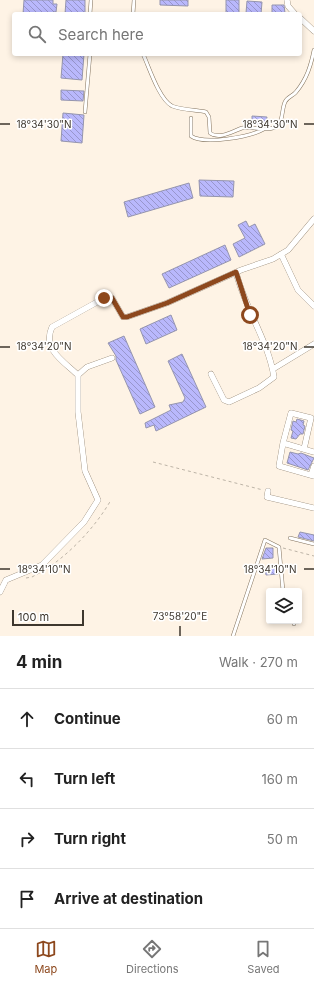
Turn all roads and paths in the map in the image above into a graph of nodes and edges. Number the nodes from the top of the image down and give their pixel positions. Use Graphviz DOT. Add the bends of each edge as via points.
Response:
graph roads {
  1 [pos="91,0"];
  2 [pos="134,0"];
  3 [pos="287,0"];
  4 [pos="90,12"];
  5 [pos="134,12"];
  6 [pos="293,12"];
  7 [pos="302,20"];
  8 [pos="314,32"];
  9 [pos="314,50"];
  10 [pos="90,56"];
  11 [pos="144,56"];
  12 [pos="85,112"];
  13 [pos="191,118"];
  14 [pos="264,129"];
  15 [pos="314,219"];
  16 [pos="281,254"];
  17 [pos="236,272"];
  18 [pos="314,306"];
  19 [pos="314,344"];
  20 [pos="112,358"];
  21 [pos="273,369"];
  22 [pos="211,374"];
  23 [pos="78,375"];
  24 [pos="284,443"];
  25 [pos="304,449"];
  26 [pos="314,452"];
  27 [pos="153,462"];
  28 [pos="314,466"];
  29 [pos="313,476"];
  30 [pos="268,492"];
  31 [pos="314,508"];
  32 [pos="290,538"];
  33 [pos="314,544"];
  34 [pos="279,547"];
  35 [pos="314,556"];
  36 [pos="283,588"];
  37 [pos="0,592"];
  38 [pos="233,636"];
  1 -- 4 [label="lane"];
  2 -- 5 [label="lane"];
  3 -- 6 [label="street"];
  7 -- 8 [label="street"];
  9 -- 14 [label="lane" via="310,71 296,93 286,100 278,126"];
  10 -- 12 [label="lane"];
  11 -- 14 [label="lane" via="166,101 177,107 206,112 212,135 230,134 243,128"];
  13 -- 14 [label="lane" via="191,136 195,139 210,141 256,134"];
  15 -- 16 [label="street" via="288,250"];
  16 -- 17 [label="street"];
  16 -- 18 [label="street" via="298,290"];
  17 -- 21 [label="street" via="244,300"];
  17 -- 23 [label="street" via="167,303 127,317 123,317 112,298 108,296 52,326 48,342 54,353"];
  19 -- 21 [label="street"];
  20 -- 23 [label="street" via="88,367"];
  21 -- 22 [label="street" via="274,377 254,391 229,402 224,400"];
  23 -- 37 [label="street" via="78,412 85,471 98,500 84,522 42,565 6,580"];
  24 -- 25 [label="street"];
  24 -- 25 [label="street" via="291,413 311,418"];
  24 -- 29 [label="street" via="279,466"];
  25 -- 26 [label="street"];
  27 -- 30 [label="path"];
  28 -- 29 [label="street"];
  30 -- 31 [label="street" via="267,497"];
  32 -- 33 [label="lane"];
  34 -- 35 [label="path"];
  34 -- 36 [label="lane"];
  34 -- 38 [label="lane" via="265,540"];
}
